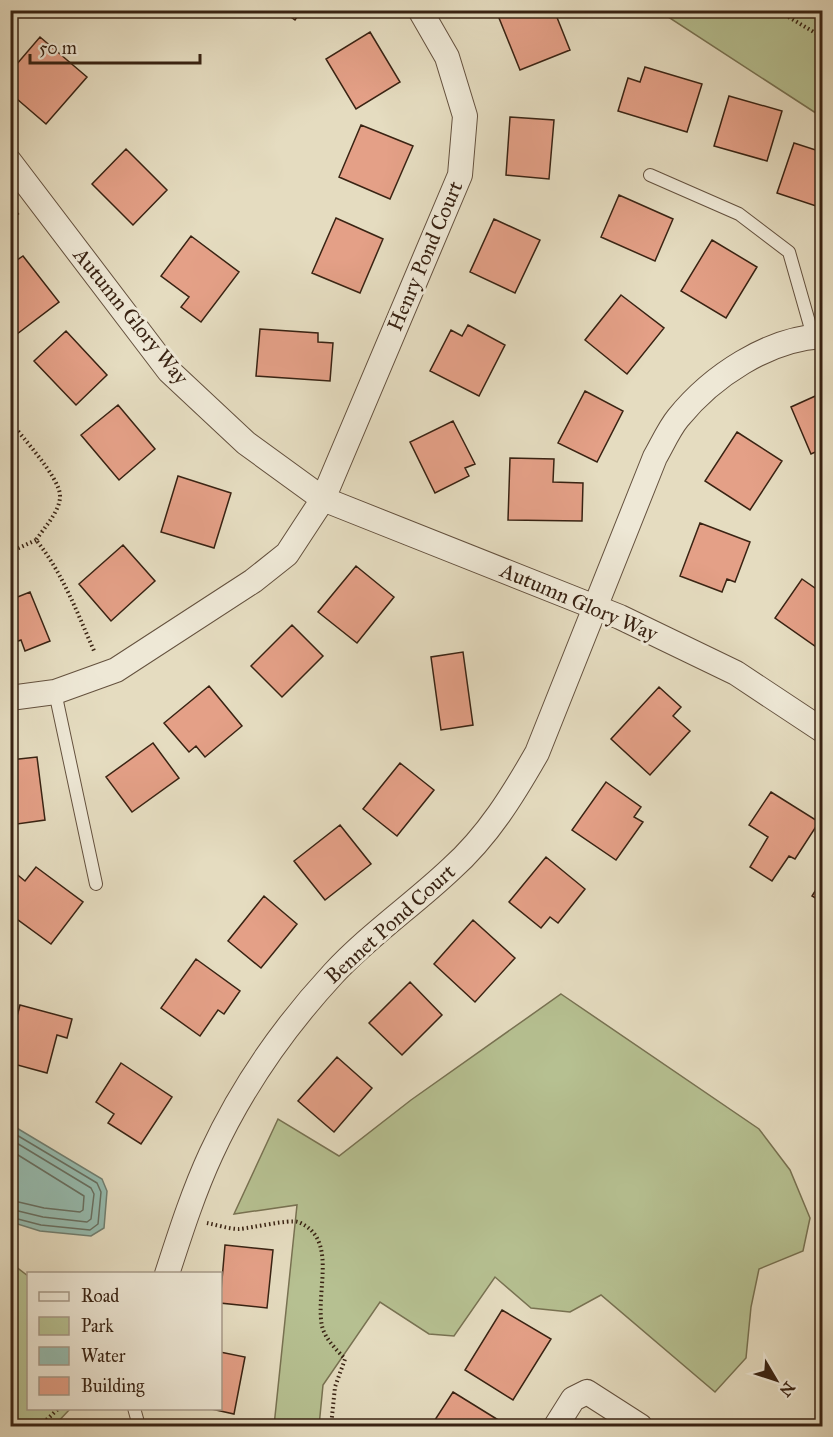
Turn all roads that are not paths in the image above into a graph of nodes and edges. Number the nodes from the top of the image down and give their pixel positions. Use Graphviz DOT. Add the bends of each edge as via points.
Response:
graph roads {
  1 [pos="420,10"];
  2 [pos="10,162"];
  3 [pos="650,175"];
  4 [pos="818,336"];
  5 [pos="323,499"];
  6 [pos="595,605"];
  7 [pos="55,692"];
  8 [pos="10,698"];
  9 [pos="822,729"];
  10 [pos="96,884"];
  11 [pos="167,1272"];
  12 [pos="135,1410"];
  13 [pos="139,1426"];
  14 [pos="556,1426"];
  15 [pos="640,1426"];
  1 -- 5 [label="street, Henry Pond Court" via="447,57 465,116 460,175"];
  2 -- 5 [label="street, Autumn Glory Way" via="169,371 246,443"];
  3 -- 4 [label="lane" via="739,214 789,252"];
  4 -- 6 [label="street, Bennet Pond Court" via="778,345 745,362 710,385 677,418 655,457"];
  5 -- 6 [label="street, Autumn Glory Way"];
  5 -- 7 [label="street" via="287,554 253,581 116,670"];
  6 -- 9 [label="street, Autumn Glory Way" via="736,673"];
  6 -- 11 [label="street, Bennet Pond Court" via="537,753 512,797 489,830 453,868 334,973 286,1030 211,1154"];
  7 -- 8 [label="street"];
  7 -- 10 [label="lane"];
  12 -- 13 [label="lane"];
  14 -- 15 [label="street" via="573,1400 587,1392"];
}
